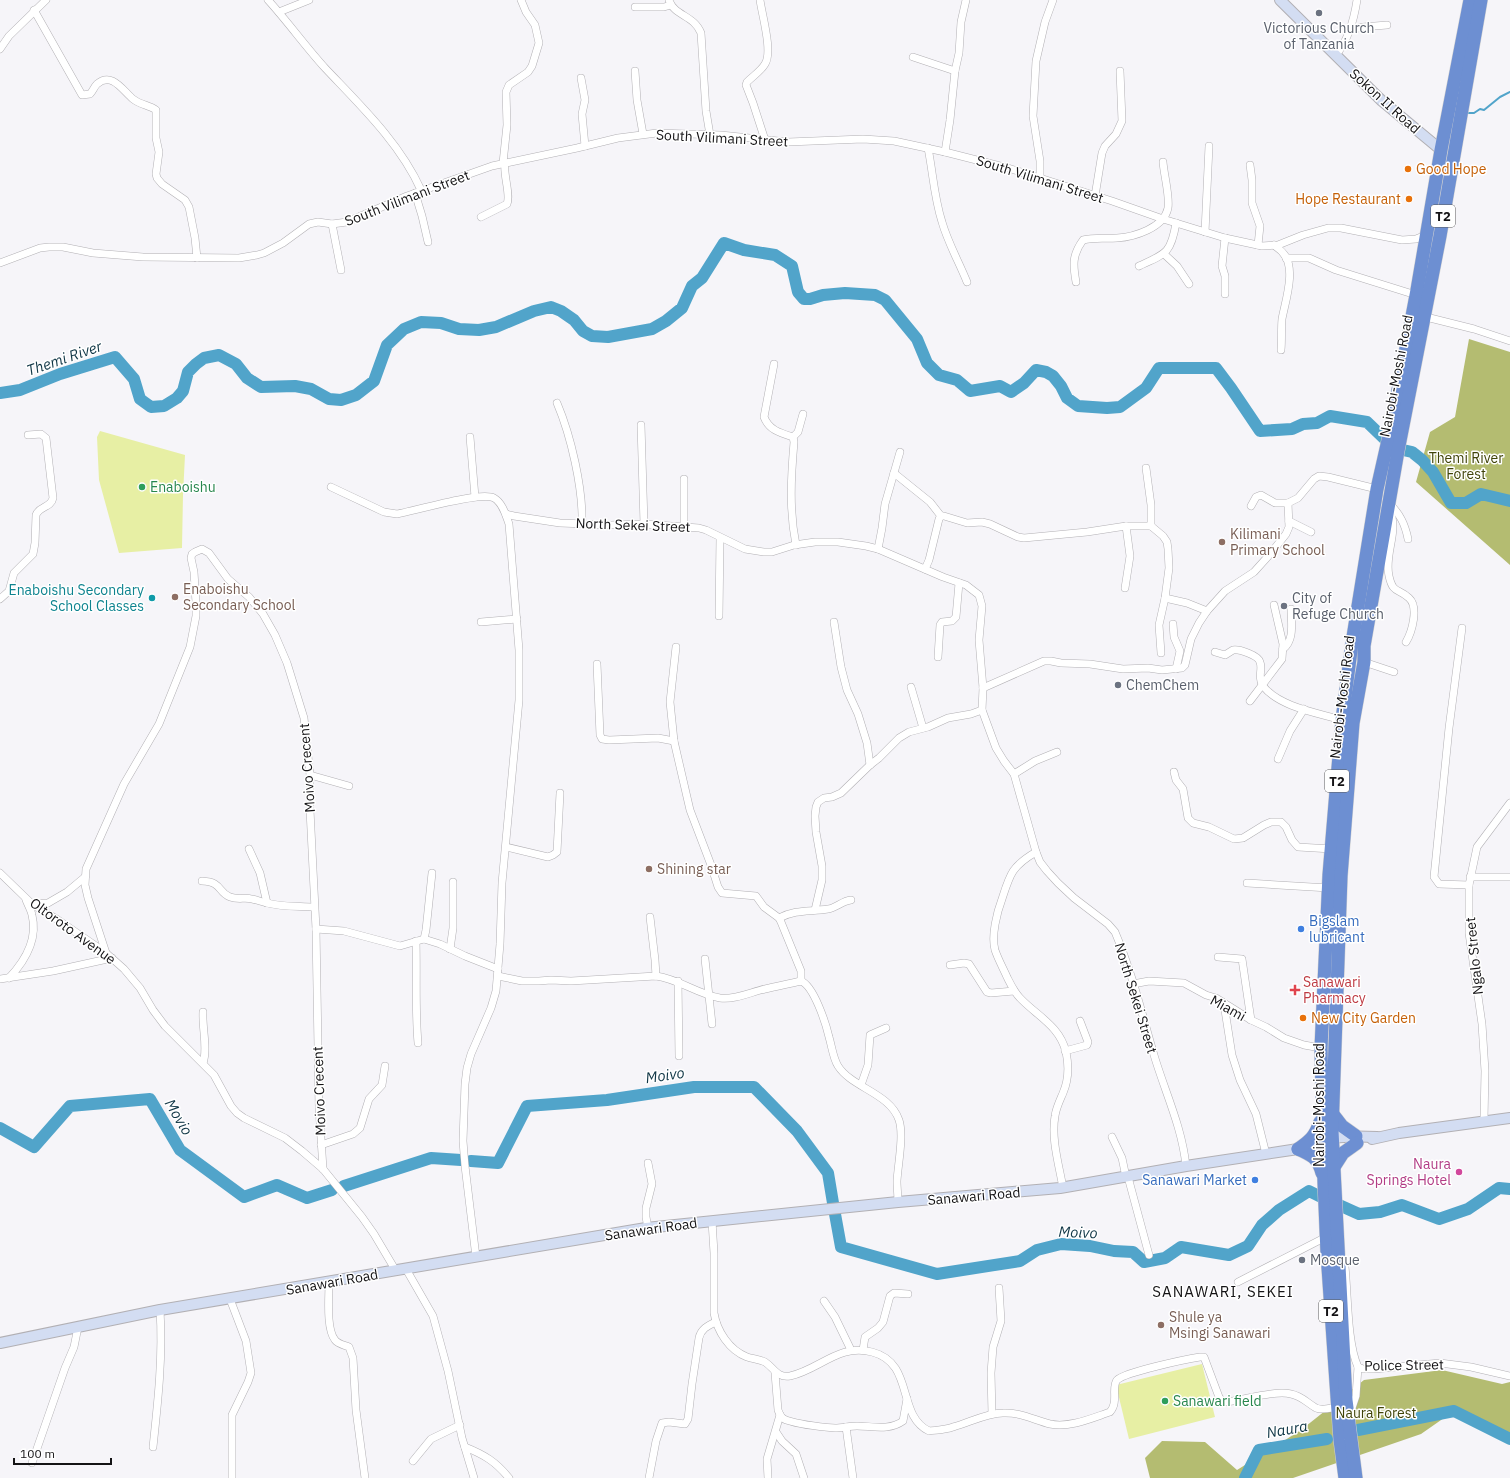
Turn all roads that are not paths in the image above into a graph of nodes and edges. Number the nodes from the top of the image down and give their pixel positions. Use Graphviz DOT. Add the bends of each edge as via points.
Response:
graph roads {
  1 [pos="46,0"];
  2 [pos="268,0"];
  3 [pos="309,0"];
  4 [pos="521,0"];
  5 [pos="760,0"];
  6 [pos="966,0"];
  7 [pos="1053,0"];
  8 [pos="1280,0"];
  9 [pos="1357,0"];
  10 [pos="1470,0"];
  11 [pos="1481,0"];
  12 [pos="670,2"];
  13 [pos="635,7"];
  14 [pos="34,10"];
  15 [pos="279,12"];
  16 [pos="1387,25"];
  17 [pos="1350,30"];
  18 [pos="0,49"];
  19 [pos="1336,55"];
  20 [pos="913,57"];
  21 [pos="634,71"];
  22 [pos="955,71"];
  23 [pos="1120,71"];
  24 [pos="581,78"];
  25 [pos="643,134"];
  26 [pos="710,135"];
  27 [pos="765,140"];
  28 [pos="585,146"];
  29 [pos="1209,146"];
  30 [pos="928,148"];
  31 [pos="1441,150"];
  32 [pos="945,152"];
  33 [pos="1163,162"];
  34 [pos="504,163"];
  35 [pos="1250,165"];
  36 [pos="1040,178"];
  37 [pos="418,192"];
  38 [pos="1095,196"];
  39 [pos="481,217"];
  40 [pos="1162,219"];
  41 [pos="1176,223"];
  42 [pos="332,224"];
  43 [pos="1205,232"];
  44 [pos="1426,235"];
  45 [pos="1225,238"];
  46 [pos="428,242"];
  47 [pos="1258,245"];
  48 [pos="1274,245"];
  49 [pos="1164,254"];
  50 [pos="197,258"];
  51 [pos="1286,258"];
  52 [pos="0,263"];
  53 [pos="1139,266"];
  54 [pos="341,270"];
  55 [pos="967,282"];
  56 [pos="1076,282"];
  57 [pos="1189,284"];
  58 [pos="1225,294"];
  59 [pos="1416,295"];
  60 [pos="1418,315"];
  61 [pos="1510,341"];
  62 [pos="1281,350"];
  63 [pos="774,364"];
  64 [pos="557,403"];
  65 [pos="803,414"];
  66 [pos="641,425"];
  67 [pos="28,435"];
  68 [pos="470,437"];
  69 [pos="793,437"];
  70 [pos="1392,450"];
  71 [pos="900,452"];
  72 [pos="1146,468"];
  73 [pos="894,473"];
  74 [pos="684,479"];
  75 [pos="331,487"];
  76 [pos="1377,489"];
  77 [pos="475,497"];
  78 [pos="1288,503"];
  79 [pos="1388,505"];
  80 [pos="1251,506"];
  81 [pos="506,514"];
  82 [pos="941,516"];
  83 [pos="1289,522"];
  84 [pos="582,524"];
  85 [pos="644,524"];
  86 [pos="1126,526"];
  87 [pos="1151,526"];
  88 [pos="684,527"];
  89 [pos="1311,532"];
  90 [pos="720,538"];
  91 [pos="1408,539"];
  92 [pos="796,545"];
  93 [pos="878,549"];
  94 [pos="926,569"];
  95 [pos="959,583"];
  96 [pos="1125,588"];
  97 [pos="1166,598"];
  98 [pos="0,599"];
  99 [pos="1274,605"];
  100 [pos="1292,609"];
  101 [pos="1207,611"];
  102 [pos="718,616"];
  103 [pos="517,619"];
  104 [pos="481,622"];
  105 [pos="834,622"];
  106 [pos="1173,624"];
  107 [pos="1462,628"];
  108 [pos="1406,642"];
  109 [pos="676,647"];
  110 [pos="1283,649"];
  111 [pos="1161,652"];
  112 [pos="1215,652"];
  113 [pos="938,657"];
  114 [pos="1364,662"];
  115 [pos="597,664"];
  116 [pos="1176,669"];
  117 [pos="1394,672"];
  118 [pos="1263,686"];
  119 [pos="911,687"];
  120 [pos="983,688"];
  121 [pos="1250,701"];
  122 [pos="1304,709"];
  123 [pos="982,710"];
  124 [pos="1342,720"];
  125 [pos="923,728"];
  126 [pos="674,741"];
  127 [pos="1057,752"];
  128 [pos="1278,759"];
  129 [pos="870,765"];
  130 [pos="1174,772"];
  131 [pos="1014,774"];
  132 [pos="310,775"];
  133 [pos="349,786"];
  134 [pos="560,793"];
  135 [pos="1510,803"];
  136 [pos="506,847"];
  137 [pos="249,849"];
  138 [pos="1332,849"];
  139 [pos="1036,852"];
  140 [pos="0,873"];
  141 [pos="432,873"];
  142 [pos="85,877"];
  143 [pos="1510,877"];
  144 [pos="202,881"];
  145 [pos="1470,881"];
  146 [pos="453,882"];
  147 [pos="1247,883"];
  148 [pos="1329,888"];
  149 [pos="24,896"];
  150 [pos="851,900"];
  151 [pos="267,903"];
  152 [pos="32,904"];
  153 [pos="314,907"];
  154 [pos="815,910"];
  155 [pos="650,917"];
  156 [pos="778,918"];
  157 [pos="316,929"];
  158 [pos="424,939"];
  159 [pos="416,941"];
  160 [pos="450,949"];
  161 [pos="106,953"];
  162 [pos="1218,957"];
  163 [pos="112,958"];
  164 [pos="705,959"];
  165 [pos="950,965"];
  166 [pos="498,972"];
  167 [pos="656,976"];
  168 [pos="9,978"];
  169 [pos="0,979"];
  170 [pos="678,981"];
  171 [pos="801,981"];
  172 [pos="1133,984"];
  173 [pos="1014,991"];
  174 [pos="709,994"];
  175 [pos="1224,1004"];
  176 [pos="203,1012"];
  177 [pos="1251,1020"];
  178 [pos="1080,1021"];
  179 [pos="712,1024"];
  180 [pos="886,1028"];
  181 [pos="418,1043"];
  182 [pos="1321,1048"];
  183 [pos="1065,1051"];
  184 [pos="679,1056"];
  185 [pos="203,1063"];
  186 [pos="385,1066"];
  187 [pos="861,1085"];
  188 [pos="1327,1115"];
  189 [pos="1510,1118"];
  190 [pos="1484,1120"];
  191 [pos="1112,1137"];
  192 [pos="1356,1140"];
  193 [pos="1328,1144"];
  194 [pos="321,1145"];
  195 [pos="1303,1148"];
  196 [pos="1266,1154"];
  197 [pos="648,1163"];
  198 [pos="1186,1166"];
  199 [pos="1334,1167"];
  200 [pos="322,1169"];
  201 [pos="1127,1177"];
  202 [pos="1324,1182"];
  203 [pos="1063,1188"];
  204 [pos="898,1202"];
  205 [pos="1335,1214"];
  206 [pos="712,1221"];
  207 [pos="648,1228"];
  208 [pos="1326,1237"];
  209 [pos="1149,1255"];
  210 [pos="476,1257"];
  211 [pos="401,1270"];
  212 [pos="329,1282"];
  213 [pos="1238,1282"];
  214 [pos="999,1288"];
  215 [pos="908,1294"];
  216 [pos="230,1299"];
  217 [pos="824,1301"];
  218 [pos="160,1310"];
  219 [pos="716,1322"];
  220 [pos="78,1327"];
  221 [pos="0,1343"];
  222 [pos="851,1350"];
  223 [pos="863,1350"];
  224 [pos="1358,1367"];
  225 [pos="775,1373"];
  226 [pos="1510,1376"];
  227 [pos="907,1399"];
  228 [pos="1337,1406"];
  229 [pos="992,1414"];
  230 [pos="780,1415"];
  231 [pos="1348,1420"];
  232 [pos="460,1425"];
  233 [pos="846,1427"];
  234 [pos="776,1432"];
  235 [pos="153,1447"];
  236 [pos="465,1447"];
  237 [pos="414,1461"];
  238 [pos="32,1463"];
  239 [pos="1342,1475"];
  240 [pos="232,1478"];
  241 [pos="365,1478"];
  242 [pos="474,1478"];
  243 [pos="509,1478"];
  244 [pos="649,1478"];
  245 [pos="768,1478"];
  246 [pos="804,1478"];
  247 [pos="853,1478"];
  248 [pos="1356,1478"];
  1 -- 14 [label="street"];
  2 -- 15 [label="street"];
  3 -- 15 [label="street"];
  4 -- 34 [label="street" via="534,25 539,43 528,72 508,88"];
  5 -- 27 [label="street" via="768,58 746,85"];
  6 -- 22 [label="street"];
  7 -- 36 [label="street" via="1036,61 1033,116"];
  8 -- 19 [label="street, Sokon II Road"];
  9 -- 17 [label="street"];
  10 -- 31 [label="highway, Nairobi-Moshi Road / T2"];
  11 -- 60 [label="highway, Nairobi-Moshi Road / T2" via="1440,236"];
  12 -- 13 [label="street" via="664,6"];
  12 -- 26 [label="street" via="675,9 696,23 701,33"];
  14 -- 18 [label="street"];
  14 -- 50 [label="street" via="82,95 90,94 98,83 111,80 134,100 156,110 159,152 157,178 190,206"];
  15 -- 37 [label="street" via="325,67 372,117 410,169"];
  16 -- 17 [label="street"];
  17 -- 19 [label="street"];
  19 -- 31 [label="street, Sokon II Road" via="1382,101"];
  20 -- 22 [label="street"];
  21 -- 25 [label="street"];
  22 -- 32 [label="street"];
  23 -- 38 [label="street" via="1122,121 1102,153"];
  24 -- 28 [label="street" via="585,100 582,114"];
  25 -- 26 [label="street, South Vilimani Street"];
  25 -- 28 [label="street, South Vilimani Street"];
  26 -- 27 [label="street, South Vilimani Street"];
  27 -- 30 [label="street, South Vilimani Street" via="795,142 876,139"];
  28 -- 34 [label="street, South Vilimani Street"];
  29 -- 43 [label="street"];
  30 -- 32 [label="street, South Vilimani Street"];
  30 -- 55 [label="street" via="935,197 947,237"];
  31 -- 44 [label="highway, Nairobi-Moshi Road / T2"];
  32 -- 36 [label="street, South Vilimani Street"];
  33 -- 40 [label="street" via="1168,208"];
  34 -- 37 [label="street, South Vilimani Street"];
  34 -- 39 [label="street" via="507,204"];
  35 -- 47 [label="street" via="1252,203 1260,226"];
  36 -- 38 [label="street, South Vilimani Street"];
  37 -- 42 [label="street, South Vilimani Street" via="355,220"];
  37 -- 46 [label="street"];
  38 -- 40 [label="street, South Vilimani Street"];
  40 -- 41 [label="street, South Vilimani Street"];
  40 -- 56 [label="street" via="1144,232 1132,236 1083,240 1075,254"];
  41 -- 43 [label="street, South Vilimani Street"];
  41 -- 49 [label="street" via="1172,243"];
  42 -- 50 [label="street, South Vilimani Street" via="309,224 283,243 257,255 239,258"];
  42 -- 54 [label="street"];
  43 -- 45 [label="street, South Vilimani Street"];
  44 -- 48 [label="street, South Vilimani Street" via="1402,240 1341,228 1328,228"];
  44 -- 59 [label="highway, Nairobi-Moshi Road / T2"];
  45 -- 47 [label="street, South Vilimani Street"];
  45 -- 58 [label="street" via="1222,266"];
  47 -- 48 [label="street, South Vilimani Street"];
  48 -- 51 [label="street"];
  49 -- 53 [label="street"];
  49 -- 57 [label="street" via="1177,266"];
  50 -- 52 [label="street, South Vilimani Street" via="143,257 49,247"];
  51 -- 59 [label="street" via="1309,258 1336,270"];
  51 -- 62 [label="street" via="1289,284 1282,321"];
  59 -- 60 [label="highway, Nairobi-Moshi Road / T2"];
  60 -- 61 [label="street"];
  60 -- 70 [label="highway, Nairobi-Moshi Road / T2"];
  63 -- 69 [label="street" via="764,417 771,429"];
  64 -- 84 [label="street" via="569,437 580,489"];
  65 -- 69 [label="street" via="798,432"];
  66 -- 85 [label="street"];
  67 -- 98 [label="street" via="41,434 46,438 53,498 50,505 37,512 33,554 14,573 9,591"];
  68 -- 77 [label="street"];
  69 -- 92 [label="street" via="791,512"];
  70 -- 76 [label="highway, Nairobi-Moshi Road / T2"];
  70 -- 79 [label="highway, Nairobi-Moshi Road / T2"];
  71 -- 73 [label="street"];
  72 -- 87 [label="street"];
  73 -- 82 [label="street" via="930,502"];
  73 -- 93 [label="street" via="885,504"];
  74 -- 88 [label="street"];
  75 -- 77 [label="street" via="384,512 396,514"];
  76 -- 78 [label="street" via="1319,476 1298,498"];
  76 -- 124 [label="highway, Nairobi-Moshi Road / T2"];
  77 -- 81 [label="street" via="494,498"];
  78 -- 80 [label="street" via="1275,503 1262,495 1256,497"];
  78 -- 83 [label="street"];
  79 -- 91 [label="street" via="1397,512 1405,526"];
  79 -- 108 [label="street" via="1393,523 1389,575 1394,590 1409,598 1413,605 1412,624"];
  79 -- 114 [label="highway, Nairobi-Moshi Road / T2" via="1364,646"];
  81 -- 84 [label="street, North Sekei Street"];
  81 -- 103 [label="street"];
  82 -- 86 [label="street" via="967,523 986,523 1024,538"];
  82 -- 94 [label="street"];
  83 -- 89 [label="street"];
  83 -- 101 [label="street" via="1286,534 1254,572 1225,591"];
  84 -- 85 [label="street, North Sekei Street"];
  85 -- 88 [label="street, North Sekei Street"];
  86 -- 87 [label="street"];
  86 -- 96 [label="street" via="1130,556"];
  87 -- 97 [label="street" via="1167,542 1169,568"];
  88 -- 90 [label="street, North Sekei Street" via="706,530"];
  90 -- 92 [label="street, North Sekei Street" via="764,552"];
  90 -- 102 [label="street"];
  92 -- 93 [label="street, North Sekei Street" via="838,542"];
  93 -- 94 [label="street, North Sekei Street"];
  94 -- 95 [label="street, North Sekei Street"];
  95 -- 113 [label="street" via="956,617 955,620 941,623"];
  95 -- 120 [label="street, North Sekei Street" via="971,588 981,599 979,640"];
  97 -- 101 [label="street"];
  97 -- 111 [label="street" via="1159,625"];
  99 -- 110 [label="street"];
  100 -- 110 [label="street" via="1291,636"];
  101 -- 116 [label="street" via="1191,638 1186,665"];
  103 -- 104 [label="street"];
  103 -- 136 [label="street" via="519,700"];
  105 -- 129 [label="street" via="841,667 867,743"];
  106 -- 116 [label="street" via="1174,637 1180,651"];
  107 -- 145 [label="street" via="1434,877 1439,884"];
  109 -- 126 [label="street" via="670,702"];
  110 -- 118 [label="street" via="1280,664"];
  112 -- 118 [label="street" via="1225,655 1236,649 1257,658 1261,663 1260,680"];
  114 -- 117 [label="street"];
  114 -- 188 [label="highway, Nairobi-Moshi Road / T2" via="1353,723"];
  115 -- 126 [label="street" via="602,739 658,738"];
  116 -- 120 [label="street" via="1123,669 1044,661"];
  118 -- 121 [label="street"];
  118 -- 122 [label="street" via="1280,700"];
  119 -- 125 [label="street"];
  120 -- 123 [label="street, North Sekei Street"];
  122 -- 124 [label="street"];
  122 -- 128 [label="street" via="1290,731"];
  123 -- 125 [label="street" via="948,718"];
  123 -- 131 [label="street, North Sekei Street" via="996,748"];
  124 -- 138 [label="highway, Nairobi-Moshi Road / T2"];
  125 -- 129 [label="street" via="898,738"];
  126 -- 156 [label="street" via="690,810 719,891 756,896 768,911"];
  127 -- 131 [label="street" via="1035,761"];
  129 -- 154 [label="street" via="841,793 824,798 816,806 816,832 822,880"];
  130 -- 138 [label="street" via="1182,789 1188,818 1193,823 1209,827 1234,839 1243,838 1271,822 1281,822 1298,847"];
  131 -- 139 [label="street, North Sekei Street"];
  132 -- 133 [label="street"];
  132 -- 142 [label="street, Moivo Crecent" via="304,718 287,663 275,635 263,614 228,578 209,553 202,550 195,552 191,558 196,590 196,616 190,647 159,724 124,784 86,869"];
  132 -- 153 [label="street, Moivo Crecent"];
  134 -- 136 [label="street" via="557,852 548,857"];
  135 -- 145 [label="street, Ngalo Street" via="1477,847"];
  136 -- 166 [label="street"];
  137 -- 151 [label="street" via="260,873"];
  138 -- 148 [label="highway, Nairobi-Moshi Road / T2"];
  139 -- 172 [label="street, North Sekei Street" via="1058,883 1115,932"];
  139 -- 173 [label="street" via="1012,871 995,929 995,948"];
  140 -- 149 [label="street, Oltoroto Avenue"];
  141 -- 158 [label="street"];
  142 -- 152 [label="street" via="48,903"];
  142 -- 161 [label="street, Moivo Crecent" via="88,898"];
  143 -- 145 [label="street"];
  144 -- 151 [label="street" via="218,885 229,897 250,898"];
  145 -- 190 [label="street, Ngalo Street" via="1468,933 1482,1024 1485,1071"];
  146 -- 160 [label="street" via="453,928"];
  147 -- 148 [label="street"];
  148 -- 182 [label="highway, Nairobi-Moshi Road / T2"];
  149 -- 152 [label="street, Oltoroto Avenue"];
  149 -- 168 [label="street" via="32,915 31,946"];
  150 -- 154 [label="street" via="834,908"];
  151 -- 153 [label="street"];
  152 -- 161 [label="street, Oltoroto Avenue"];
  153 -- 157 [label="street, Moivo Crecent"];
  154 -- 156 [label="street"];
  155 -- 167 [label="street"];
  156 -- 171 [label="street" via="801,971"];
  157 -- 159 [label="street" via="344,932 400,946"];
  157 -- 194 [label="street, Moivo Crecent" via="318,1107"];
  158 -- 159 [label="street"];
  158 -- 160 [label="street"];
  159 -- 181 [label="street"];
  160 -- 166 [label="street"];
  161 -- 163 [label="street, Oltoroto Avenue"];
  162 -- 177 [label="street" via="1242,959"];
  163 -- 168 [label="street"];
  163 -- 185 [label="street, Oltoroto Avenue" via="136,981 165,1026"];
  164 -- 174 [label="street"];
  165 -- 173 [label="street" via="969,964 987,992"];
  166 -- 167 [label="street" via="522,981"];
  166 -- 210 [label="street" via="491,1008 471,1054 465,1084 464,1147"];
  167 -- 170 [label="street"];
  168 -- 169 [label="street"];
  170 -- 174 [label="street"];
  170 -- 184 [label="street"];
  171 -- 174 [label="street" via="728,998"];
  171 -- 187 [label="street" via="809,987 816,999 838,1067"];
  172 -- 175 [label="street, Miami" via="1149,981 1184,983"];
  172 -- 198 [label="street, North Sekei Street" via="1154,1055 1179,1125"];
  173 -- 183 [label="street" via="1056,1030"];
  174 -- 179 [label="street"];
  175 -- 177 [label="street, Miami"];
  175 -- 196 [label="street" via="1232,1055 1240,1080 1256,1114"];
  176 -- 185 [label="street" via="206,1051"];
  177 -- 182 [label="street, Miami" via="1284,1038"];
  178 -- 183 [label="street" via="1087,1045"];
  180 -- 187 [label="street" via="870,1035 868,1065"];
  182 -- 188 [label="highway, Nairobi-Moshi Road / T2"];
  183 -- 203 [label="street" via="1068,1080 1055,1115 1056,1155"];
  185 -- 200 [label="street, Oltoroto Avenue" via="214,1075 237,1113 285,1138"];
  186 -- 194 [label="street" via="382,1085 369,1099 360,1128 353,1134"];
  187 -- 204 [label="street" via="887,1103 899,1120 901,1142 897,1181"];
  188 -- 192 [label="highway"];
  188 -- 193 [label="highway, Nairobi-Moshi Road / T2"];
  188 -- 195 [label="highway"];
  189 -- 190 [label="street, Sanawari Road"];
  190 -- 192 [label="street, Sanawari Road"];
  191 -- 201 [label="street"];
  192 -- 193 [label="street, Sanawari Road"];
  192 -- 199 [label="highway"];
  193 -- 195 [label="street, Sanawari Road"];
  193 -- 199 [label="highway, Nairobi-Moshi Road / T2"];
  193 -- 202 [label="highway, Nairobi-Moshi Road / T2"];
  194 -- 200 [label="street, Moivo Crecent"];
  195 -- 196 [label="street, Sanawari Road"];
  195 -- 202 [label="highway" via="1319,1162"];
  196 -- 198 [label="street, Sanawari Road"];
  197 -- 207 [label="street" via="652,1184 646,1208"];
  198 -- 201 [label="street, Sanawari Road"];
  199 -- 205 [label="highway, Nairobi-Moshi Road / T2"];
  200 -- 211 [label="street, Oltoroto Avenue"];
  201 -- 203 [label="street, Sanawari Road"];
  201 -- 209 [label="street"];
  202 -- 208 [label="highway, Nairobi-Moshi Road / T2"];
  203 -- 204 [label="street, Sanawari Road"];
  204 -- 206 [label="street, Sanawari Road"];
  205 -- 224 [label="street, Police Street" via="1339,1214 1340,1217 1354,1360"];
  205 -- 231 [label="highway, Nairobi-Moshi Road / T2"];
  206 -- 207 [label="street, Sanawari Road"];
  206 -- 219 [label="street"];
  207 -- 210 [label="street, Sanawari Road"];
  208 -- 213 [label="street"];
  208 -- 228 [label="highway, Nairobi-Moshi Road / T2"];
  210 -- 211 [label="street, Sanawari Road"];
  211 -- 212 [label="street, Sanawari Road"];
  211 -- 232 [label="street, Oltoroto Avenue" via="433,1316"];
  212 -- 216 [label="street, Sanawari Road"];
  212 -- 241 [label="street" via="332,1335 336,1341 349,1348 353,1358 356,1410"];
  214 -- 229 [label="street" via="1001,1321 993,1347"];
  215 -- 223 [label="street" via="894,1293 890,1296 883,1322 865,1337"];
  216 -- 218 [label="street, Sanawari Road"];
  216 -- 240 [label="street" via="246,1341 250,1374 232,1415"];
  217 -- 222 [label="street" via="835,1316"];
  218 -- 220 [label="street, Sanawari Road"];
  218 -- 235 [label="street" via="160,1382"];
  219 -- 225 [label="street" via="729,1344 738,1352 764,1362"];
  219 -- 244 [label="street" via="706,1326 698,1338 687,1422 662,1424"];
  220 -- 221 [label="street, Sanawari Road"];
  220 -- 238 [label="street" via="74,1347"];
  222 -- 223 [label="street"];
  222 -- 225 [label="street" via="799,1373 784,1376"];
  223 -- 227 [label="street" via="884,1355 892,1362"];
  224 -- 226 [label="street, Police Street" via="1374,1369 1440,1363"];
  224 -- 231 [label="street" via="1356,1396"];
  225 -- 230 [label="street"];
  227 -- 229 [label="street" via="917,1422 929,1431 953,1428"];
  227 -- 233 [label="street" via="904,1418 900,1423 888,1427"];
  228 -- 229 [label="street" via="1316,1408 1306,1400 1290,1394 1222,1401 1204,1357 1200,1357 1131,1373 1119,1379 1115,1384 1114,1408 1110,1412 1072,1423 1058,1425 1017,1414"];
  228 -- 239 [label="highway, Nairobi-Moshi Road / T2"];
  230 -- 233 [label="street" via="786,1420 806,1424"];
  230 -- 234 [label="street"];
  231 -- 248 [label="highway, Nairobi-Moshi Road / T2"];
  232 -- 236 [label="street, Oltoroto Avenue"];
  232 -- 237 [label="street" via="430,1439"];
  233 -- 247 [label="street"];
  234 -- 245 [label="street" via="767,1459"];
  234 -- 246 [label="street" via="782,1442 796,1454"];
  236 -- 242 [label="street, Oltoroto Avenue"];
  236 -- 243 [label="street" via="488,1457"];
}
